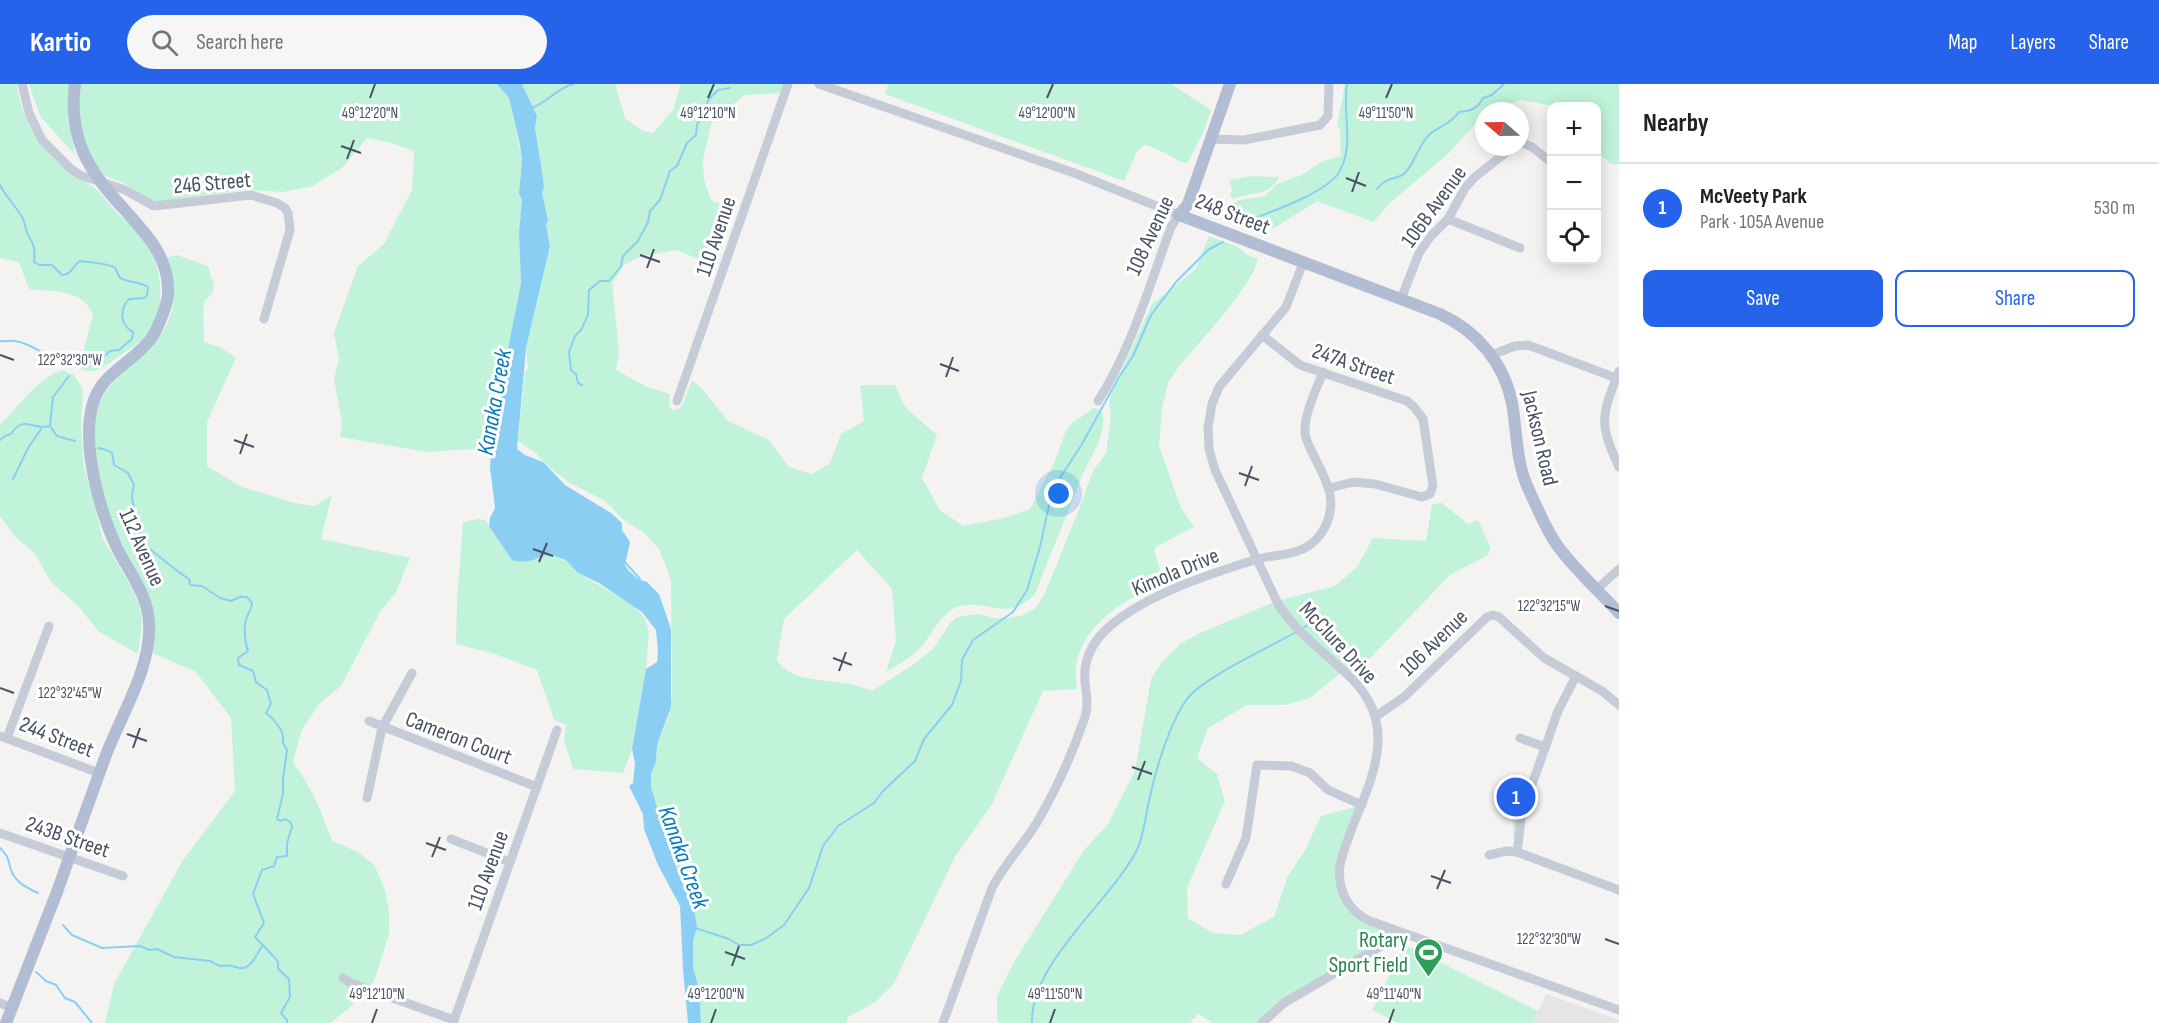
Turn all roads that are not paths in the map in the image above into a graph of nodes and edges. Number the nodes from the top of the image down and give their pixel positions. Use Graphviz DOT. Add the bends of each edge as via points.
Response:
graph roads {
  1 [pos="22,84"];
  2 [pos="75,84"];
  3 [pos="788,84"];
  4 [pos="819,84"];
  5 [pos="1230,84"];
  6 [pos="1329,84"];
  7 [pos="1210,139"];
  8 [pos="1529,146"];
  9 [pos="1502,156"];
  10 [pos="1547,160"];
  11 [pos="100,182"];
  12 [pos="1179,215"];
  13 [pos="1448,219"];
  14 [pos="1520,248"];
  15 [pos="1303,263"];
  16 [pos="1401,299"];
  17 [pos="264,319"];
  18 [pos="1262,335"];
  19 [pos="1491,355"];
  20 [pos="1323,372"];
  21 [pos="1618,376"];
  22 [pos="677,401"];
  23 [pos="1098,401"];
  24 [pos="1619,467"];
  25 [pos="1330,488"];
  26 [pos="1257,559"];
  27 [pos="1619,569"];
  28 [pos="1597,589"];
  29 [pos="1619,613"];
  30 [pos="49,626"];
  31 [pos="412,673"];
  32 [pos="1576,676"];
  33 [pos="1619,705"];
  34 [pos="1375,717"];
  35 [pos="369,721"];
  36 [pos="382,728"];
  37 [pos="557,730"];
  38 [pos="3,737"];
  39 [pos="1520,738"];
  40 [pos="1545,747"];
  41 [pos="99,773"];
  42 [pos="537,787"];
  43 [pos="367,798"];
  44 [pos="1362,805"];
  45 [pos="0,833"];
  46 [pos="451,839"];
  47 [pos="1517,852"];
  48 [pos="1489,855"];
  49 [pos="69,858"];
  50 [pos="510,862"];
  51 [pos="123,876"];
  52 [pos="1226,884"];
  53 [pos="1619,890"];
  54 [pos="1392,929"];
  55 [pos="343,978"];
  56 [pos="6,1005"];
  57 [pos="1619,1010"];
  58 [pos="453,1022"];
  59 [pos="6,1023"];
  60 [pos="943,1023"];
  61 [pos="1262,1023"];
  1 -- 11 [label="street" via="29,113 42,140 71,169"];
  2 -- 11 [label="main road, 112 Avenue" via="76,132 83,155"];
  3 -- 22 [label="street, 110 Avenue"];
  4 -- 12 [label="street, 248 Street" via="1074,173"];
  5 -- 7 [label="main road, 108 Avenue"];
  6 -- 7 [label="street" via="1328,116 1320,125 1244,140"];
  7 -- 12 [label="main road, 108 Avenue" via="1188,204"];
  8 -- 10 [label="street"];
  9 -- 13 [label="street, 106B Avenue" via="1465,188"];
  11 -- 17 [label="street, 246 Street" via="154,206 251,195 285,208 290,230"];
  11 -- 41 [label="main road, 112 Avenue" via="156,246 168,291 154,334 102,384 90,418 91,453 106,520 143,597 150,627 142,666"];
  12 -- 15 [label="main road, 248 Street"];
  12 -- 23 [label="street, 108 Avenue" via="1130,337"];
  13 -- 14 [label="street"];
  13 -- 16 [label="street, 106B Avenue" via="1419,253"];
  15 -- 16 [label="main road, 248 Street"];
  15 -- 18 [label="street, McClure Drive" via="1286,307"];
  16 -- 19 [label="main road, 248 Street" via="1454,321"];
  18 -- 20 [label="street, 247A Street" via="1294,363"];
  18 -- 26 [label="street, McClure Drive" via="1219,387 1210,409 1207,432 1215,470"];
  19 -- 21 [label="street" via="1528,345"];
  19 -- 28 [label="main road, Jackson Road" via="1511,397 1527,486 1555,542"];
  20 -- 25 [label="street" via="1305,432"];
  20 -- 25 [label="street, 247A Street" via="1407,401 1414,407 1423,419 1433,486 1430,494 1422,496 1353,482"];
  21 -- 24 [label="street" via="1606,404 1604,421"];
  25 -- 26 [label="street, Kimola Drive" via="1332,507 1314,542 1294,553"];
  26 -- 34 [label="street, McClure Drive" via="1284,612 1357,684"];
  26 -- 60 [label="street, Kimola Drive" via="1146,600 1113,623 1096,641 1085,668 1087,711 1074,751 1036,824 992,888"];
  27 -- 28 [label="street"];
  28 -- 29 [label="main road, Jackson Road"];
  30 -- 38 [label="street"];
  31 -- 36 [label="street"];
  32 -- 33 [label="street"];
  32 -- 34 [label="street, 106 Avenue" via="1549,662 1499,617 1490,615 1404,697"];
  32 -- 40 [label="street"];
  34 -- 44 [label="street, McClure Drive" via="1377,761"];
  35 -- 36 [label="street, Cameron Court"];
  36 -- 42 [label="street, Cameron Court"];
  36 -- 43 [label="street"];
  37 -- 42 [label="street, 110 Avenue"];
  38 -- 41 [label="street, 244 Street"];
  39 -- 40 [label="street"];
  40 -- 47 [label="street" via="1522,813"];
  41 -- 49 [label="main road, 112 Avenue"];
  42 -- 50 [label="street, 110 Avenue"];
  44 -- 52 [label="street" via="1328,790 1310,773 1291,766 1257,765 1246,838"];
  44 -- 54 [label="street, McClure Drive" via="1341,859 1340,883 1347,902 1358,914"];
  45 -- 49 [label="street, 243B Street"];
  46 -- 50 [label="street"];
  47 -- 48 [label="street"];
  47 -- 53 [label="street"];
  49 -- 51 [label="street, 243B Street"];
  49 -- 56 [label="main road, 112 Avenue"];
  50 -- 58 [label="street, 110 Avenue"];
  54 -- 57 [label="street, McClure Drive"];
  54 -- 61 [label="street" via="1382,946 1279,1007"];
  55 -- 58 [label="street"];
  56 -- 59 [label="main road, 112 Avenue"];
}
